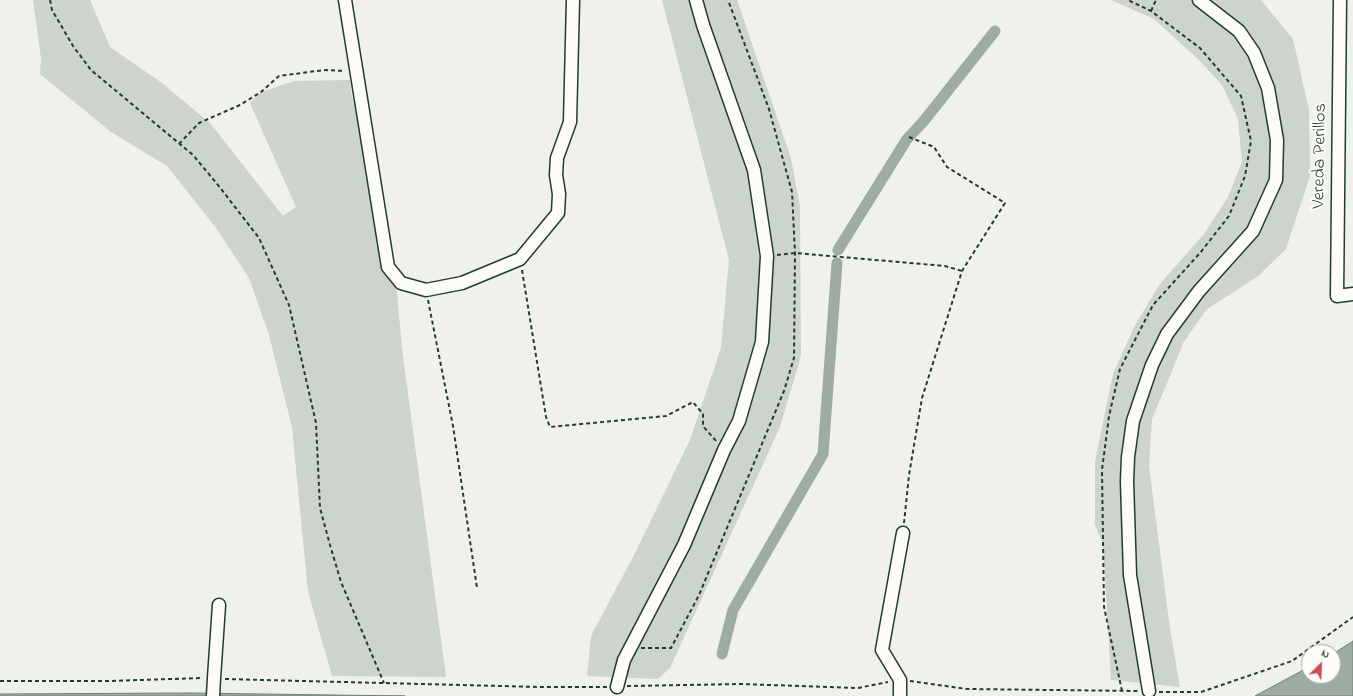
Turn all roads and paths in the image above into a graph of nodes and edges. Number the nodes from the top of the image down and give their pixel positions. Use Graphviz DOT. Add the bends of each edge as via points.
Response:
graph roads {
  1 [pos="50,0"];
  2 [pos="346,0"];
  3 [pos="573,0"];
  4 [pos="696,0"];
  5 [pos="1128,0"];
  6 [pos="1156,0"];
  7 [pos="1198,0"];
  8 [pos="1340,0"];
  9 [pos="1151,11"];
  10 [pos="357,72"];
  11 [pos="909,137"];
  12 [pos="179,144"];
  13 [pos="767,256"];
  14 [pos="520,259"];
  15 [pos="962,271"];
  16 [pos="426,290"];
  17 [pos="1353,294"];
  18 [pos="724,450"];
  19 [pos="903,533"];
  20 [pos="477,588"];
  21 [pos="219,605"];
  22 [pos="1353,617"];
  23 [pos="214,678"];
  24 [pos="900,680"];
  25 [pos="0,681"];
  26 [pos="384,683"];
  27 [pos="617,687"];
  28 [pos="1122,691"];
  29 [pos="1149,691"];
  30 [pos="213,696"];
  31 [pos="900,696"];
  1 -- 12 [label="path" via="52,10 72,46 91,70"];
  2 -- 10 [label="street"];
  3 -- 14 [label="street" via="570,122 557,158 558,212"];
  4 -- 13 [label="street" via="754,170"];
  5 -- 9 [label="path"];
  6 -- 9 [label="path"];
  7 -- 29 [label="street" via="1239,31 1254,53 1268,88 1276,132 1276,180 1253,231 1199,291 1167,334 1152,365 1133,421 1127,481 1130,575"];
  8 -- 17 [label="street, Vereda Perillos" via="1337,296"];
  9 -- 28 [label="path" via="1200,48 1241,96 1250,141 1245,176 1229,216 1153,305 1120,369 1102,470 1104,607"];
  10 -- 12 [label="path" via="324,70 279,76 261,92 240,105 199,123"];
  10 -- 16 [label="street" via="388,268 401,282"];
  11 -- 15 [label="path" via="934,147 947,167 1005,203"];
  12 -- 26 [label="path" via="193,155 218,184 260,238 289,305 316,423 320,508 341,582"];
  13 -- 15 [label="path" via="795,253 945,266"];
  13 -- 18 [label="street" via="762,342 739,421"];
  14 -- 16 [label="street" via="462,283"];
  14 -- 18 [label="path" via="546,418 550,427 666,416 692,402 703,414 703,426"];
  15 -- 19 [label="path" via="922,398 909,475"];
  16 -- 20 [label="path" via="453,426"];
  18 -- 27 [label="street" via="684,545 624,660"];
  19 -- 24 [label="street" via="882,650"];
  21 -- 23 [label="street"];
  22 -- 29 [label="path" via="1292,661 1201,692"];
  23 -- 25 [label="path"];
  23 -- 26 [label="path"];
  23 -- 30 [label="street"];
  24 -- 27 [label="path" via="858,688 741,684"];
  24 -- 28 [label="path" via="967,689"];
  24 -- 31 [label="street"];
  26 -- 27 [label="path"];
  28 -- 29 [label="path"];
}
